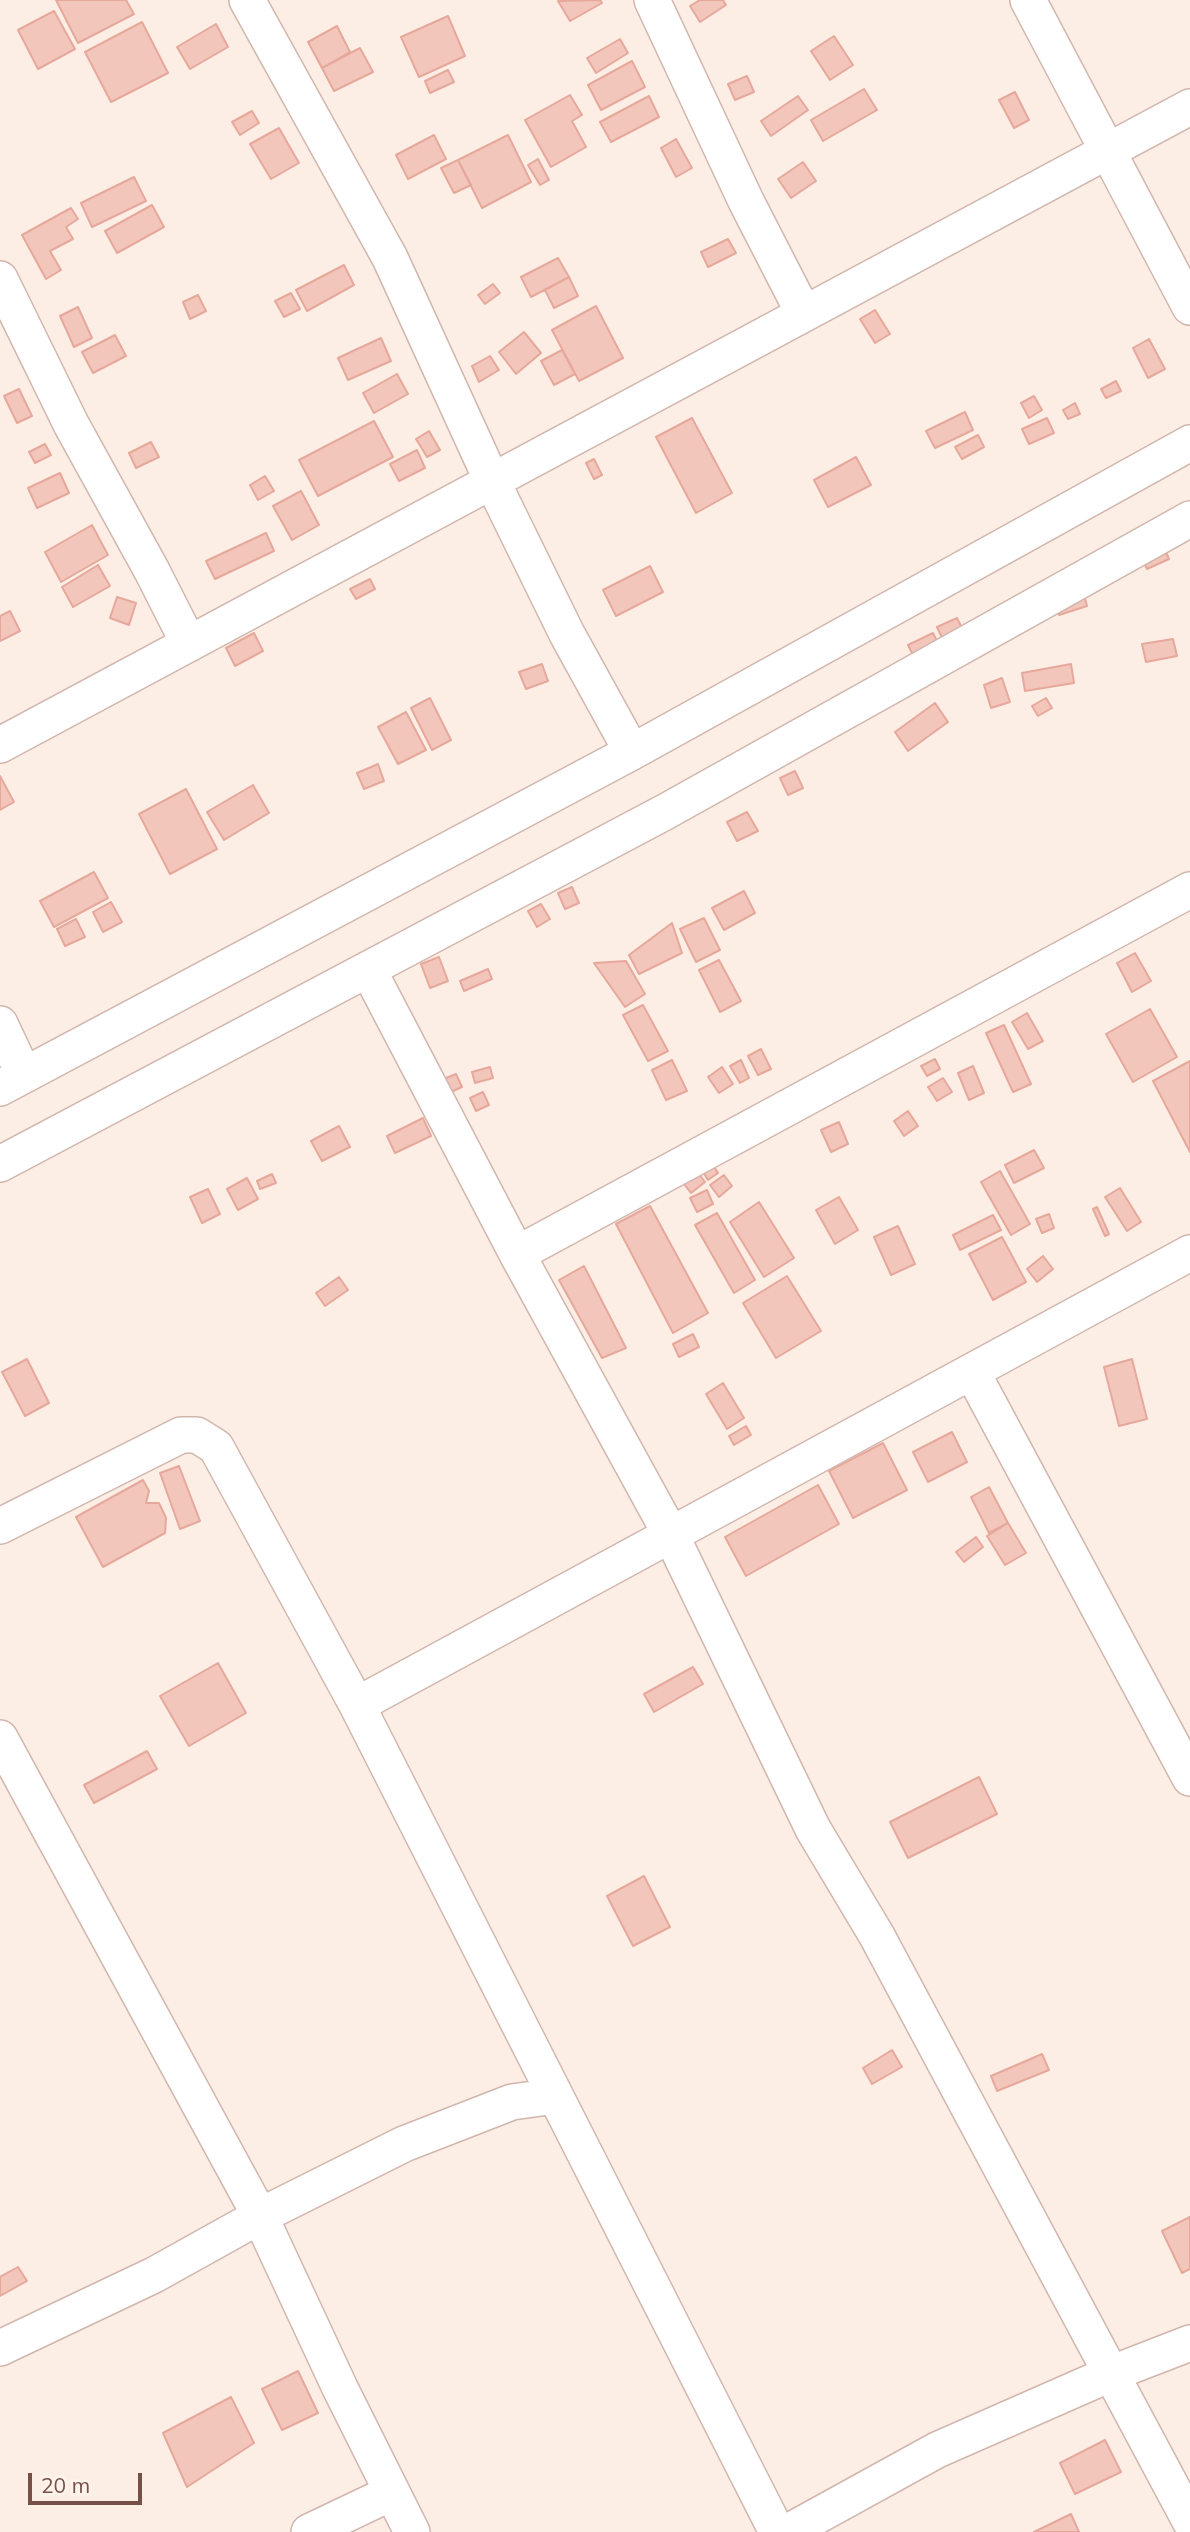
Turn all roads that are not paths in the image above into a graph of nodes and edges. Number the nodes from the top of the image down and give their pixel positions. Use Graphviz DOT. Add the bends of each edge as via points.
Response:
graph roads {
  1 [pos="247,0"];
  2 [pos="652,0"];
  3 [pos="1028,0"];
  4 [pos="1190,107"];
  5 [pos="1108,151"];
  6 [pos="0,279"];
  7 [pos="1190,307"];
  8 [pos="804,314"];
  9 [pos="1190,443"];
  10 [pos="492,481"];
  11 [pos="1190,519"];
  12 [pos="188,644"];
  13 [pos="0,745"];
  14 [pos="632,751"];
  15 [pos="1190,890"];
  16 [pos="368,969"];
  17 [pos="0,1024"];
  18 [pos="12,1082"];
  19 [pos="0,1164"];
  20 [pos="1190,1253"];
  21 [pos="517,1254"];
  22 [pos="972,1371"];
  23 [pos="0,1526"];
  24 [pos="671,1535"];
  25 [pos="357,1705"];
  26 [pos="0,1738"];
  27 [pos="1190,1778"];
  28 [pos="555,2096"];
  29 [pos="260,2216"];
  30 [pos="1190,2343"];
  31 [pos="0,2348"];
  32 [pos="1110,2374"];
  33 [pos="391,2493"];
  34 [pos="1190,2521"];
  35 [pos="309,2532"];
  36 [pos="412,2532"];
  37 [pos="777,2532"];
  38 [pos="788,2532"];
  1 -- 10 [label="street" via="390,258"];
  2 -- 8 [label="street"];
  3 -- 5 [label="street"];
  4 -- 5 [label="street"];
  5 -- 7 [label="street"];
  5 -- 8 [label="street"];
  6 -- 12 [label="street"];
  8 -- 10 [label="street"];
  9 -- 14 [label="street"];
  10 -- 12 [label="street"];
  10 -- 14 [label="street" via="567,634"];
  11 -- 16 [label="street" via="665,812"];
  12 -- 13 [label="street"];
  14 -- 18 [label="street"];
  15 -- 21 [label="street"];
  16 -- 19 [label="street"];
  16 -- 21 [label="street"];
  17 -- 18 [label="street"];
  20 -- 22 [label="street"];
  21 -- 24 [label="street"];
  22 -- 24 [label="street"];
  22 -- 27 [label="street"];
  23 -- 25 [label="street" via="181,1435 197,1435 216,1447"];
  24 -- 25 [label="street"];
  24 -- 32 [label="street" via="813,1829 877,1936"];
  25 -- 28 [label="street"];
  26 -- 29 [label="street"];
  28 -- 29 [label="street" via="512,2102 404,2144"];
  28 -- 37 [label="street"];
  29 -- 31 [label="street" via="183,2260"];
  29 -- 33 [label="street"];
  30 -- 32 [label="street"];
  32 -- 34 [label="street"];
  32 -- 38 [label="street" via="937,2450"];
  33 -- 35 [label="street"];
  33 -- 36 [label="street"];
}
